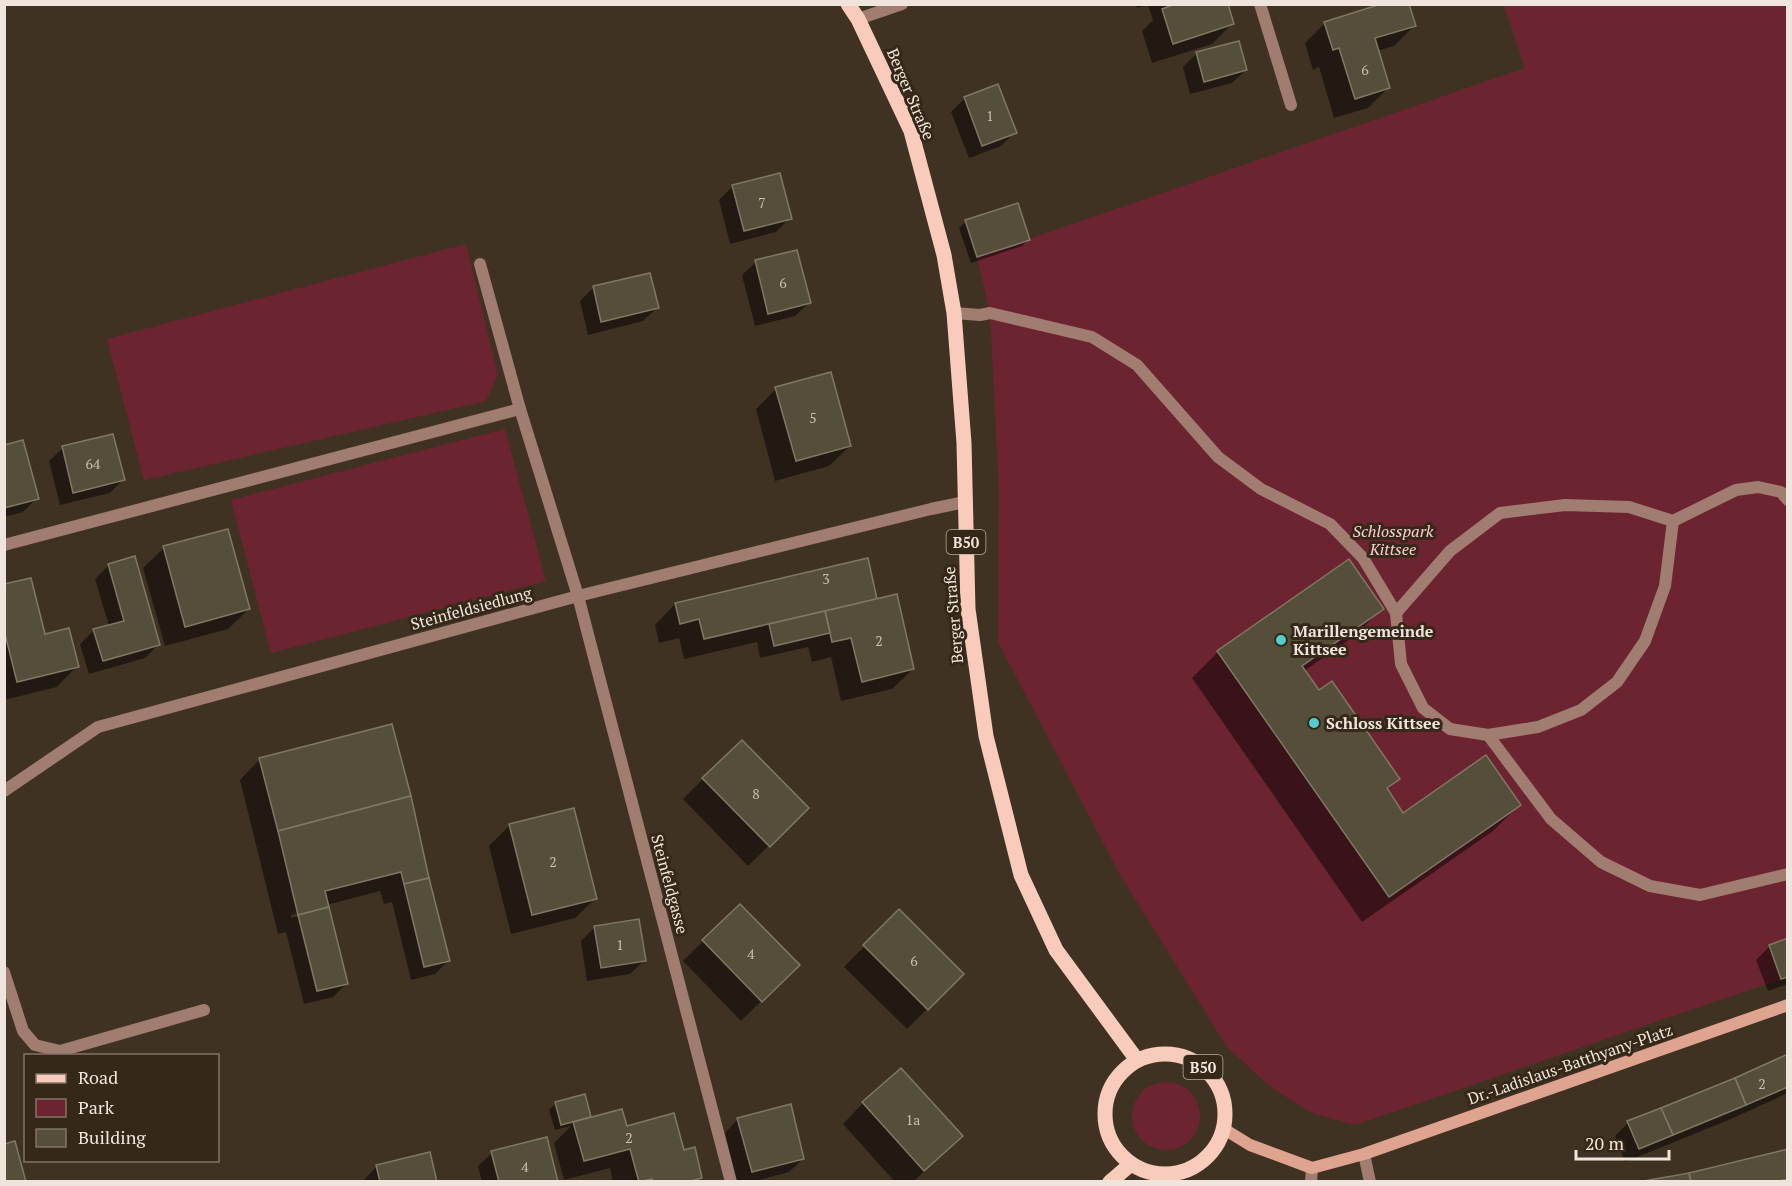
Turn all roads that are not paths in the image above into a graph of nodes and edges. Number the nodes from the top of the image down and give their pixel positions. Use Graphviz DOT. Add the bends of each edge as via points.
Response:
graph roads {
  1 [pos="848,4"];
  2 [pos="902,4"];
  3 [pos="1260,4"];
  4 [pos="858,19"];
  5 [pos="1291,105"];
  6 [pos="480,264"];
  7 [pos="954,313"];
  8 [pos="520,409"];
  9 [pos="1788,500"];
  10 [pos="965,502"];
  11 [pos="1673,521"];
  12 [pos="4,545"];
  13 [pos="578,596"];
  14 [pos="1396,613"];
  15 [pos="1488,735"];
  16 [pos="4,791"];
  17 [pos="1788,874"];
  18 [pos="4,972"];
  19 [pos="1788,1005"];
  20 [pos="204,1010"];
  21 [pos="1137,1060"];
  22 [pos="1224,1129"];
  23 [pos="1364,1154"];
  24 [pos="1131,1164"];
  25 [pos="1312,1168"];
  26 [pos="731,1182"];
  27 [pos="1110,1182"];
  28 [pos="1311,1182"];
  29 [pos="1370,1182"];
  1 -- 4 [label="main road, Berger Straße / B50"];
  2 -- 4 [label="street"];
  3 -- 5 [label="street"];
  4 -- 7 [label="main road, Berger Straße / B50" via="911,131 944,255"];
  6 -- 8 [label="street, Steinfeldgasse"];
  7 -- 10 [label="main road, Berger Straße / B50"];
  7 -- 14 [label="street" via="990,313 1092,337 1137,365 1218,457 1260,489 1330,524 1363,558"];
  8 -- 12 [label="street"];
  8 -- 13 [label="street, Steinfeldgasse"];
  9 -- 11 [label="street" via="1781,492 1758,487 1736,490"];
  10 -- 13 [label="street, Steinfeldsiedlung"];
  10 -- 21 [label="main road, Berger Straße / B50" via="968,609 986,736 1021,875 1056,950"];
  11 -- 14 [label="street" via="1629,507 1565,505 1500,513 1450,551"];
  11 -- 15 [label="street" via="1665,586 1645,641 1617,682 1581,710 1538,727"];
  13 -- 16 [label="street, Steinfeldsiedlung" via="98,727"];
  13 -- 26 [label="street, Steinfeldgasse"];
  14 -- 15 [label="street" via="1401,664 1423,708 1450,729"];
  15 -- 17 [label="street" via="1551,819 1601,862 1650,886 1700,895"];
  18 -- 20 [label="street" via="22,1031 35,1045 60,1051"];
  19 -- 23 [label="street, Dr.-Ladislaus-Batthyany-Platz"];
  21 -- 22 [label="main road, B50" via="1168,1053 1188,1058 1206,1069 1220,1088 1226,1108"];
  21 -- 24 [label="main road, B50" via="1112,1084 1105,1104 1106,1125 1116,1149"];
  22 -- 24 [label="main road" via="1206,1159 1177,1174 1150,1173"];
  22 -- 25 [label="street" via="1250,1145"];
  23 -- 25 [label="street, Dr.-Ladislaus-Batthyany-Platz"];
  23 -- 29 [label="street"];
  24 -- 27 [label="main road"];
  25 -- 28 [label="street"];
}
